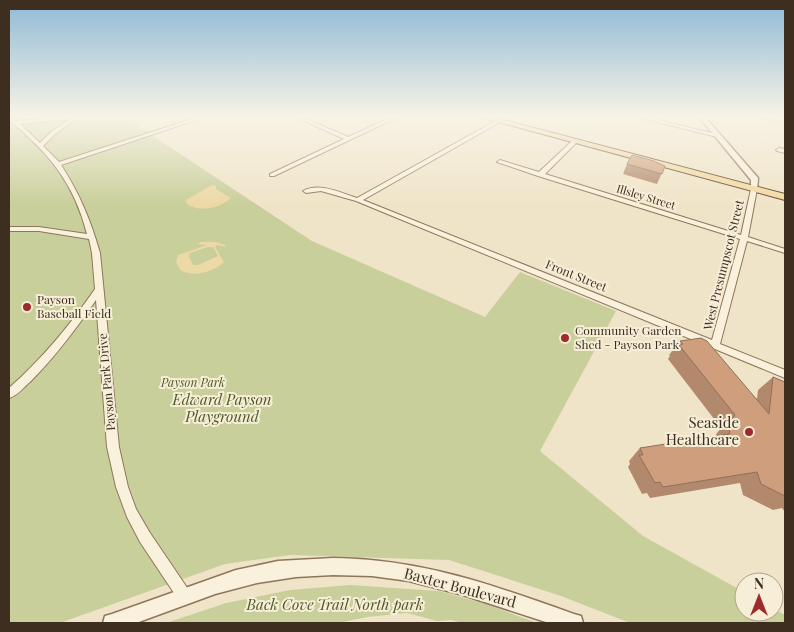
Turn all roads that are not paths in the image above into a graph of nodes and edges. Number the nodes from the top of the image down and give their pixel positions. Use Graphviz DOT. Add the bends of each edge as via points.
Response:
graph roads {
  1 [pos="42,146"];
  2 [pos="112,146"];
  3 [pos="331,146"];
  4 [pos="453,146"];
  5 [pos="570,146"];
  6 [pos="592,146"];
  7 [pos="727,146"];
  8 [pos="500,162"];
  9 [pos="58,164"];
  10 [pos="272,175"];
  11 [pos="540,175"];
  12 [pos="754,189"];
  13 [pos="306,191"];
  14 [pos="785,197"];
  15 [pos="358,200"];
  16 [pos="9,229"];
  17 [pos="91,237"];
  18 [pos="744,238"];
  19 [pos="785,251"];
  20 [pos="98,291"];
  21 [pos="715,346"];
  22 [pos="785,374"];
  23 [pos="9,394"];
  24 [pos="185,597"];
  25 [pos="112,623"];
  26 [pos="574,623"];
  1 -- 9 [label="street, Payson Park Drive"];
  2 -- 9 [label="street"];
  3 -- 10 [label="street"];
  4 -- 15 [label="street"];
  5 -- 11 [label="street"];
  6 -- 12 [label="main road"];
  7 -- 12 [label="street" via="755,180"];
  8 -- 11 [label="street, Illsley Street"];
  9 -- 17 [label="street, Payson Park Drive" via="79,200"];
  11 -- 18 [label="street, Illsley Street"];
  12 -- 14 [label="main road"];
  12 -- 18 [label="street, West Presumpscot Street"];
  13 -- 15 [label="street, Front Street" via="321,188"];
  15 -- 21 [label="street, Front Street"];
  16 -- 17 [label="street" via="39,229"];
  17 -- 20 [label="street, Payson Park Drive" via="96,253"];
  18 -- 19 [label="street, Illsley Street"];
  18 -- 21 [label="street, West Presumpscot Street"];
  20 -- 23 [label="street" via="56,346"];
  20 -- 24 [label="street, Payson Park Drive" via="113,447 125,498 154,552"];
  21 -- 22 [label="street, Front Street"];
  24 -- 25 [label="street, Baxter Boulevard"];
  24 -- 26 [label="street, Baxter Boulevard" via="226,582 278,570 368,568 426,576"];
}
